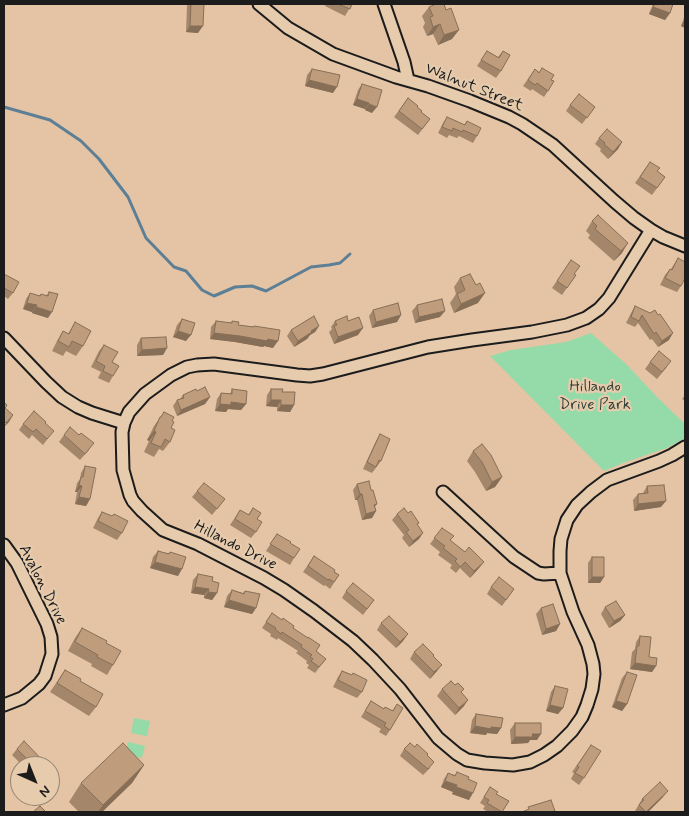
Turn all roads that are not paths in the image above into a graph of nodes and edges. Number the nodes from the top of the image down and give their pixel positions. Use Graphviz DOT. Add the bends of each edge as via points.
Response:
graph roads {
  1 [pos="259,4"];
  2 [pos="384,4"];
  3 [pos="408,80"];
  4 [pos="650,230"];
  5 [pos="685,246"];
  6 [pos="4,338"];
  7 [pos="124,423"];
  8 [pos="685,447"];
  9 [pos="443,492"];
  10 [pos="4,545"];
  11 [pos="560,573"];
  12 [pos="4,705"];
  1 -- 3 [label="street, Walnut Street" via="288,28 333,54"];
  2 -- 3 [label="street"];
  3 -- 4 [label="street, Walnut Street" via="470,101 522,124 553,145"];
  4 -- 5 [label="street, Walnut Street"];
  4 -- 7 [label="street, Hillando Drive" via="609,298 586,318 567,325 428,348 310,376 214,364 187,367 171,374 145,394"];
  6 -- 7 [label="street" via="62,397 92,414"];
  7 -- 11 [label="street, Hillando Drive" via="125,480 133,501 142,511 163,530 264,578 314,611 373,660 438,738 467,760 513,765 530,762 557,746 582,717 592,689 593,664"];
  8 -- 11 [label="street, Hillando Drive" via="659,461 607,480 577,505 561,538"];
  9 -- 11 [label="street" via="514,558 538,573"];
  10 -- 12 [label="street, Avalon Drive" via="47,624 52,654 39,684 22,698"];
}
